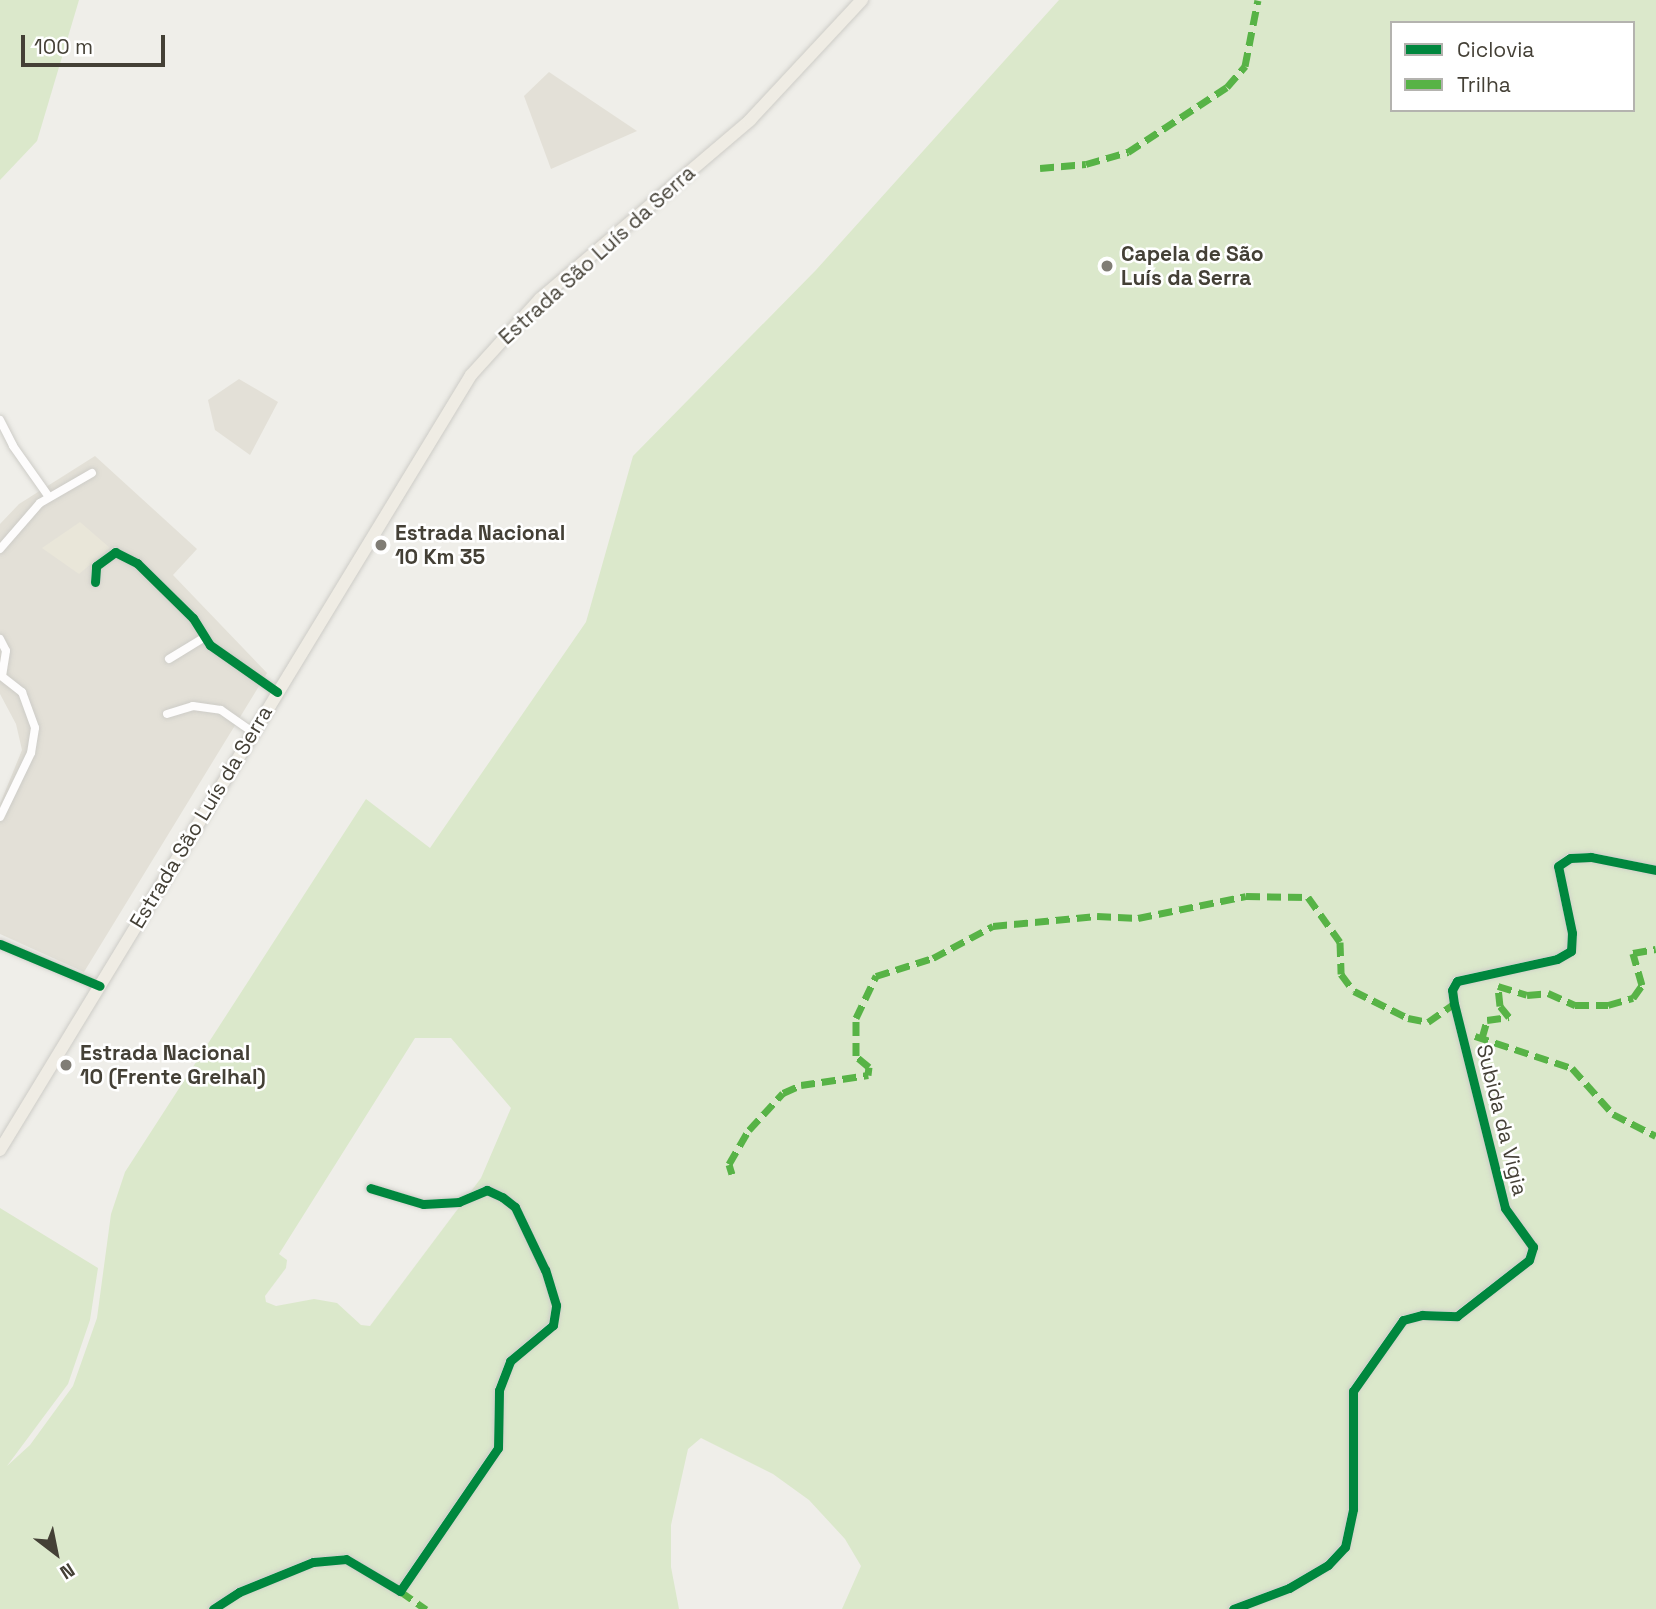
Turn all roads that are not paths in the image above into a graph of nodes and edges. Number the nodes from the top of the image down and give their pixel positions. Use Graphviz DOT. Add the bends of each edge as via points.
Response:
graph roads {
  1 [pos="862,0"];
  2 [pos="0,419"];
  3 [pos="92,473"];
  4 [pos="49,497"];
  5 [pos="0,549"];
  6 [pos="95,582"];
  7 [pos="205,637"];
  8 [pos="0,639"];
  9 [pos="169,659"];
  10 [pos="1,675"];
  11 [pos="277,692"];
  12 [pos="167,714"];
  13 [pos="252,732"];
  14 [pos="0,817"];
  15 [pos="1656,870"];
  16 [pos="0,944"];
  17 [pos="100,986"];
  18 [pos="0,1150"];
  19 [pos="370,1188"];
  20 [pos="213,1609"];
  21 [pos="1233,1609"];
  1 -- 11 [label="main road, Estrada São Luís da Serra" via="750,120 540,299 496,343 449,406"];
  2 -- 4 [label="street" via="12,446"];
  3 -- 4 [label="street"];
  4 -- 5 [label="street"];
  6 -- 7 [label="street" via="96,566 115,552 137,564 193,618"];
  7 -- 9 [label="street"];
  7 -- 11 [label="street" via="234,666"];
  8 -- 10 [label="street" via="6,650"];
  10 -- 14 [label="street" via="22,692 35,728 31,752"];
  11 -- 13 [label="main road, Estrada São Luís da Serra"];
  12 -- 13 [label="street" via="193,706 221,710"];
  13 -- 17 [label="main road, Estrada São Luís da Serra"];
  15 -- 21 [label="street, Subida da Vigia" via="1591,857 1570,858 1558,866 1572,933 1571,951 1557,959 1457,981 1451,990 1505,1208 1533,1247 1529,1260 1457,1317 1403,1320 1353,1391 1353,1508 1345,1547 1328,1565 1289,1588"];
  16 -- 17 [label="street"];
  17 -- 18 [label="main road, Estrada São Luís da Serra"];
  19 -- 20 [label="street" via="423,1204 459,1202 487,1190 502,1197 515,1207 545,1270 555,1305 553,1325 510,1361 499,1390 498,1448 400,1591 346,1559 313,1562 239,1592"];
}
